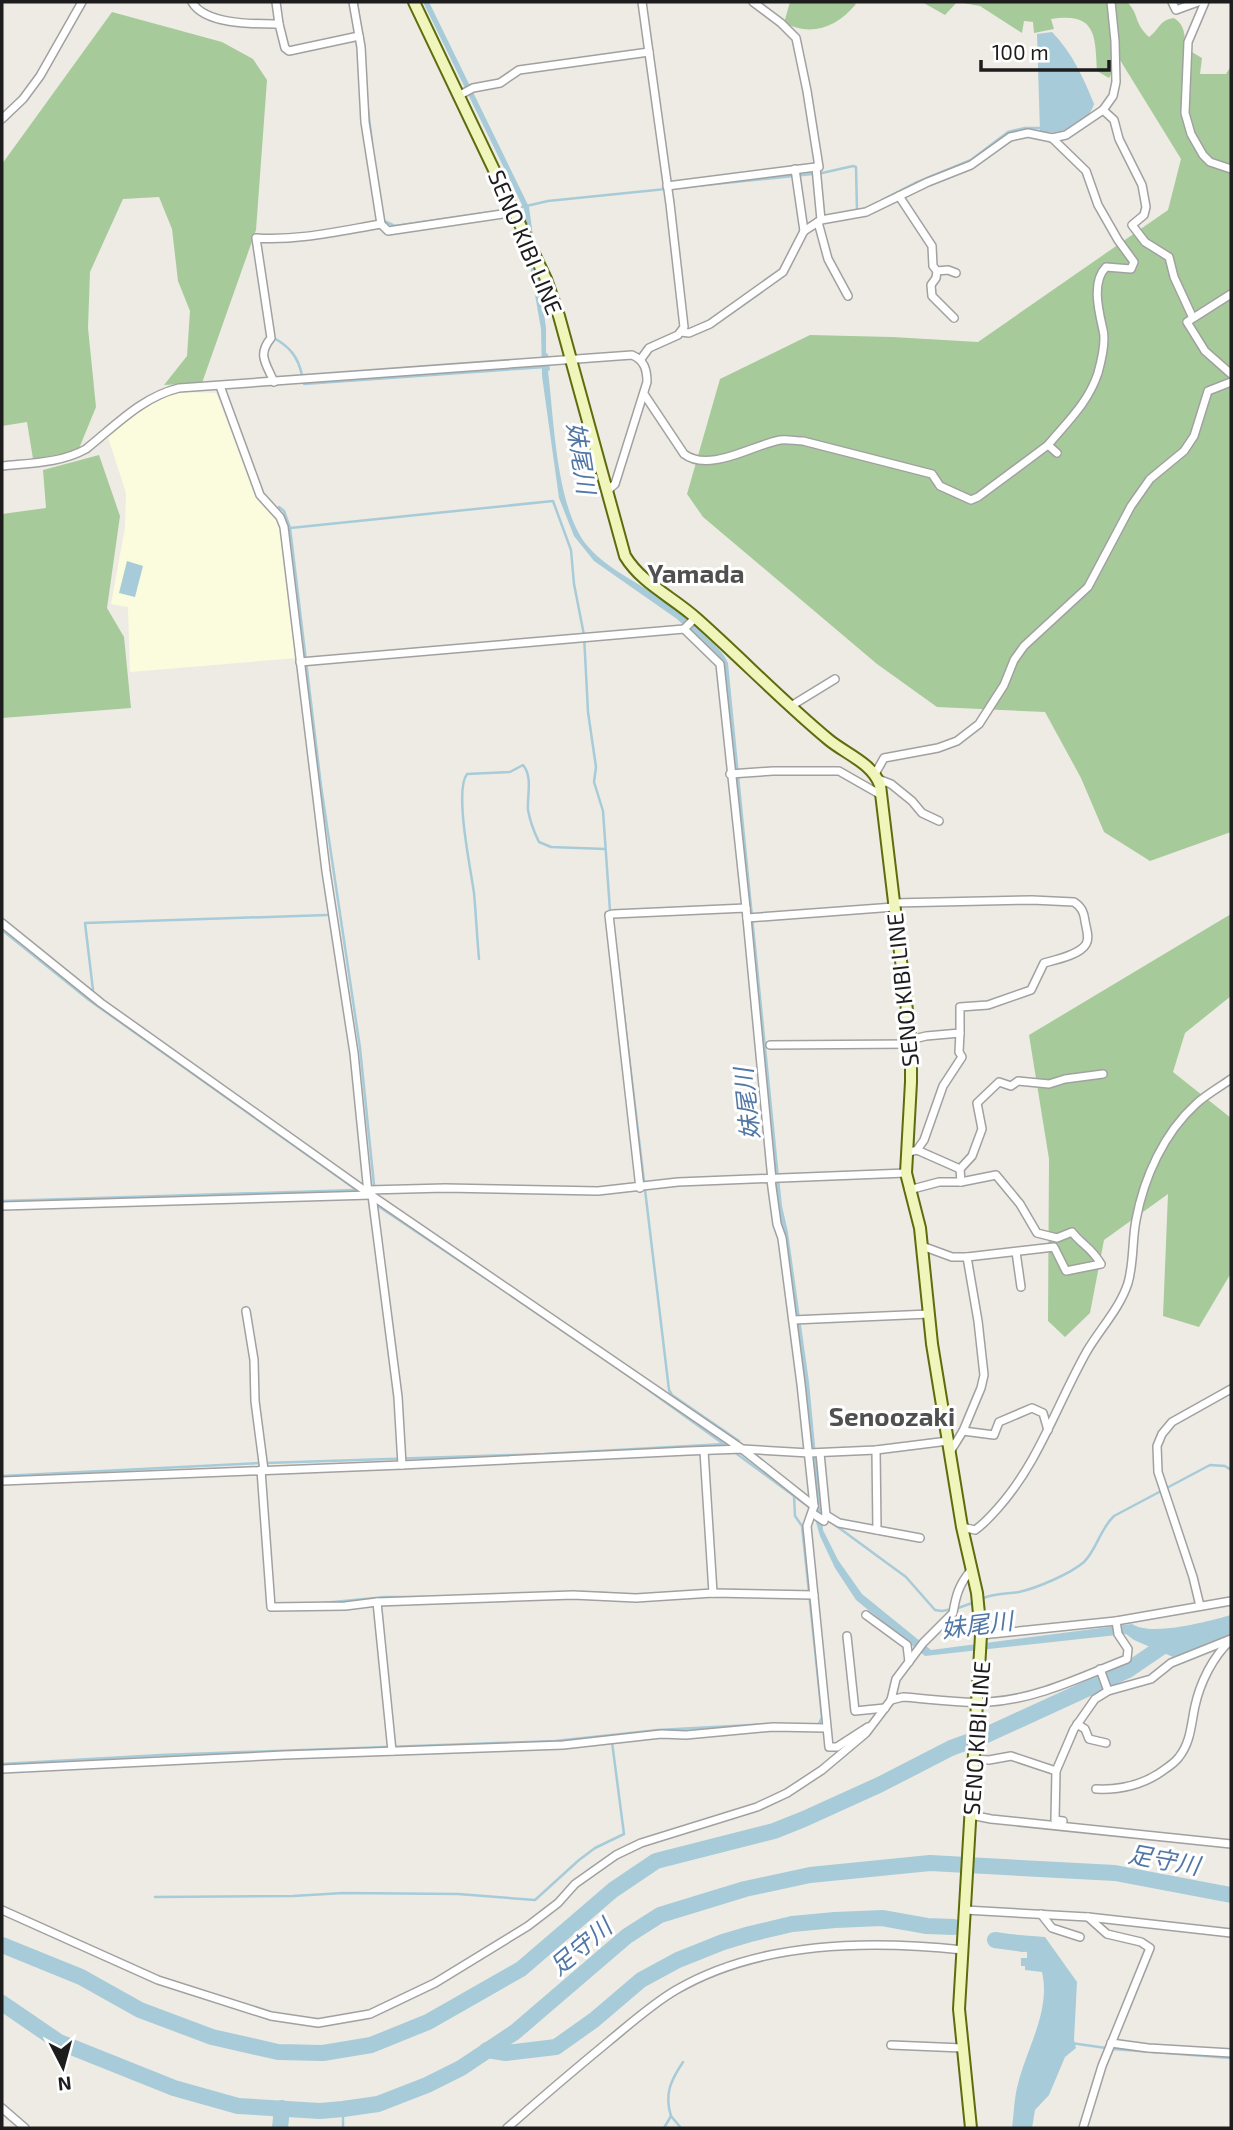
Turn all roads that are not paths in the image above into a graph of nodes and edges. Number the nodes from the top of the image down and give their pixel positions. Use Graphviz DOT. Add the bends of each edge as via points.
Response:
graph roads {
  1 [pos="82,2"];
  2 [pos="192,2"];
  3 [pos="276,2"];
  4 [pos="354,2"];
  5 [pos="414,2"];
  6 [pos="642,2"];
  7 [pos="753,2"];
  8 [pos="1111,2"];
  9 [pos="1172,2"];
  10 [pos="1198,2"];
  11 [pos="1205,2"];
  12 [pos="279,24"];
  13 [pos="359,36"];
  14 [pos="649,52"];
  15 [pos="466,91"];
  16 [pos="1103,110"];
  17 [pos="2,119"];
  18 [pos="1052,138"];
  19 [pos="1231,169"];
  20 [pos="816,171"];
  21 [pos="795,173"];
  22 [pos="667,189"];
  23 [pos="899,197"];
  24 [pos="516,212"];
  25 [pos="820,221"];
  26 [pos="381,224"];
  27 [pos="804,231"];
  28 [pos="937,271"];
  29 [pos="956,273"];
  30 [pos="1231,294"];
  31 [pos="848,296"];
  32 [pos="1192,316"];
  33 [pos="954,318"];
  34 [pos="681,332"];
  35 [pos="570,359"];
  36 [pos="640,359"];
  37 [pos="1231,374"];
  38 [pos="274,382"];
  39 [pos="1231,382"];
  40 [pos="220,386"];
  41 [pos="644,394"];
  42 [pos="1048,445"];
  43 [pos="1057,453"];
  44 [pos="2,466"];
  45 [pos="607,491"];
  46 [pos="694,619"];
  47 [pos="685,629"];
  48 [pos="304,662"];
  49 [pos="835,679"];
  50 [pos="791,706"];
  51 [pos="733,774"];
  52 [pos="876,776"];
  53 [pos="882,795"];
  54 [pos="939,821"];
  55 [pos="894,905"];
  56 [pos="746,908"];
  57 [pos="750,917"];
  58 [pos="2,923"];
  59 [pos="960,1033"];
  60 [pos="911,1042"];
  61 [pos="770,1045"];
  62 [pos="1103,1074"];
  63 [pos="1231,1079"];
  64 [pos="912,1152"];
  65 [pos="960,1169"];
  66 [pos="906,1173"];
  67 [pos="774,1180"];
  68 [pos="961,1182"];
  69 [pos="643,1187"];
  70 [pos="909,1190"];
  71 [pos="369,1193"];
  72 [pos="2,1206"];
  73 [pos="922,1246"];
  74 [pos="1016,1252"];
  75 [pos="967,1257"];
  76 [pos="1021,1287"];
  77 [pos="246,1311"];
  78 [pos="929,1314"];
  79 [pos="797,1319"];
  80 [pos="1231,1389"];
  81 [pos="963,1431"];
  82 [pos="1048,1431"];
  83 [pos="949,1447"];
  84 [pos="735,1450"];
  85 [pos="877,1450"];
  86 [pos="704,1451"];
  87 [pos="815,1453"];
  88 [pos="402,1461"];
  89 [pos="263,1467"];
  90 [pos="2,1481"];
  91 [pos="818,1514"];
  92 [pos="962,1527"];
  93 [pos="877,1530"];
  94 [pos="920,1538"];
  95 [pos="972,1569"];
  96 [pos="713,1591"];
  97 [pos="811,1595"];
  98 [pos="1231,1601"];
  99 [pos="377,1602"];
  100 [pos="1200,1606"];
  101 [pos="866,1615"];
  102 [pos="1117,1628"];
  103 [pos="847,1636"];
  104 [pos="981,1638"];
  105 [pos="1231,1639"];
  106 [pos="909,1662"];
  107 [pos="1101,1671"];
  108 [pos="1108,1689"];
  109 [pos="891,1700"];
  110 [pos="978,1702"];
  111 [pos="885,1708"];
  112 [pos="1077,1724"];
  113 [pos="872,1726"];
  114 [pos="826,1728"];
  115 [pos="1106,1743"];
  116 [pos="391,1748"];
  117 [pos="975,1755"];
  118 [pos="2,1769"];
  119 [pos="1056,1771"];
  120 [pos="1096,1788"];
  121 [pos="971,1818"];
  122 [pos="1084,1827"];
  123 [pos="1231,1844"];
  124 [pos="965,1907"];
  125 [pos="2,1910"];
  126 [pos="1041,1914"];
  127 [pos="1088,1917"];
  128 [pos="1231,1933"];
  129 [pos="1080,1937"];
  130 [pos="962,1950"];
  131 [pos="891,2045"];
  132 [pos="1109,2046"];
  133 [pos="962,2048"];
  134 [pos="1231,2053"];
  135 [pos="2,2108"];
  136 [pos="25,2128"];
  137 [pos="507,2128"];
  138 [pos="971,2128"];
  139 [pos="1083,2128"];
  1 -- 17 [label="street" via="29,91"];
  2 -- 12 [label="street" via="210,16"];
  3 -- 12 [label="street"];
  4 -- 13 [label="street"];
  5 -- 15 [label="main road, SENO KIBI LINE"];
  6 -- 14 [label="street"];
  7 -- 20 [label="street" via="796,38 819,167"];
  8 -- 16 [label="street" via="1116,82"];
  9 -- 10 [label="street" via="1176,10"];
  11 -- 19 [label="street" via="1188,42 1185,113 1203,155"];
  12 -- 13 [label="street" via="289,51"];
  13 -- 26 [label="street" via="363,103"];
  14 -- 15 [label="street" via="519,70 500,83"];
  14 -- 22 [label="street"];
  15 -- 24 [label="main road, SENO KIBI LINE"];
  16 -- 18 [label="street" via="1077,130"];
  16 -- 32 [label="street" via="1114,120 1142,185 1144,215 1132,225 1145,242 1169,257"];
  18 -- 23 [label="street" via="1028,133 1010,137 971,165"];
  18 -- 42 [label="street" via="1086,171 1098,205 1134,262 1131,269 1106,267 1098,280 1099,320 1104,331 1098,371 1082,407"];
  20 -- 21 [label="street"];
  20 -- 25 [label="street"];
  21 -- 22 [label="street"];
  21 -- 27 [label="street"];
  22 -- 34 [label="street"];
  23 -- 25 [label="street" via="866,212"];
  23 -- 28 [label="street" via="932,246"];
  24 -- 26 [label="street" via="388,231"];
  24 -- 35 [label="main road, SENO KIBI LINE" via="546,279"];
  25 -- 27 [label="street"];
  25 -- 31 [label="street" via="828,259"];
  26 -- 38 [label="street" via="318,236 256,238 271,338 263,354"];
  27 -- 34 [label="street" via="783,272 710,324"];
  28 -- 29 [label="street"];
  28 -- 33 [label="street" via="932,296"];
  30 -- 32 [label="street"];
  32 -- 37 [label="street" via="1187,322 1190,329 1205,351"];
  34 -- 36 [label="street" via="656,343"];
  35 -- 36 [label="street" via="632,355"];
  35 -- 38 [label="street"];
  35 -- 45 [label="main road, SENO KIBI LINE"];
  36 -- 41 [label="street" via="647,374"];
  38 -- 40 [label="street"];
  39 -- 52 [label="street" via="1208,391 1194,436 1150,479 1087,587 1024,646 979,723 957,741 884,758"];
  40 -- 44 [label="street" via="161,392 76,455"];
  40 -- 48 [label="street" via="260,495 284,527"];
  41 -- 42 [label="street" via="692,460 722,458 783,439 803,441 932,474 940,486 971,500"];
  41 -- 45 [label="street" via="615,484"];
  42 -- 43 [label="street"];
  45 -- 46 [label="main road, SENO KIBI LINE" via="627,561"];
  46 -- 47 [label="street"];
  46 -- 50 [label="main road, SENO KIBI LINE"];
  47 -- 48 [label="street"];
  47 -- 51 [label="street" via="720,664"];
  48 -- 71 [label="street" via="326,871 354,1053"];
  49 -- 50 [label="street"];
  50 -- 52 [label="main road, SENO KIBI LINE"];
  51 -- 53 [label="street" via="839,771"];
  51 -- 56 [label="street"];
  52 -- 53 [label="main road, SENO KIBI LINE"];
  52 -- 54 [label="street"];
  53 -- 55 [label="main road, SENO KIBI LINE"];
  55 -- 57 [label="street"];
  55 -- 59 [label="street" via="1042,901 1080,906 1088,938 1081,950 1044,962 1031,990 988,1005 960,1007"];
  55 -- 60 [label="main road, SENO KIBI LINE"];
  56 -- 57 [label="street"];
  56 -- 69 [label="street" via="611,914"];
  57 -- 67 [label="street"];
  58 -- 71 [label="street" via="101,1003"];
  59 -- 60 [label="street"];
  59 -- 64 [label="street" via="962,1057 943,1086 924,1140"];
  60 -- 61 [label="street"];
  60 -- 64 [label="main road, SENO KIBI LINE"];
  62 -- 65 [label="street" via="1049,1084 1018,1081 1011,1086 999,1082 977,1103 982,1129 972,1156"];
  63 -- 82 [label="street" via="1198,1102 1170,1132 1136,1220 1127,1284"];
  64 -- 65 [label="street"];
  64 -- 66 [label="main road, SENO KIBI LINE"];
  65 -- 68 [label="street"];
  66 -- 67 [label="street"];
  66 -- 70 [label="main road, SENO KIBI LINE"];
  67 -- 69 [label="street"];
  67 -- 79 [label="street"];
  68 -- 70 [label="street"];
  68 -- 74 [label="street" via="996,1175 1037,1233 1056,1238 1072,1232 1101,1264 1066,1271 1054,1247"];
  69 -- 71 [label="street" via="583,1192 445,1188"];
  70 -- 73 [label="main road, SENO KIBI LINE"];
  71 -- 72 [label="street"];
  71 -- 84 [label="street"];
  71 -- 88 [label="street" via="398,1397"];
  73 -- 75 [label="street" via="952,1257"];
  73 -- 78 [label="main road, SENO KIBI LINE"];
  74 -- 75 [label="street"];
  74 -- 76 [label="street"];
  75 -- 81 [label="street" via="984,1375"];
  77 -- 89 [label="street"];
  78 -- 79 [label="street"];
  78 -- 83 [label="main road, SENO KIBI LINE"];
  79 -- 87 [label="street"];
  80 -- 100 [label="street" via="1172,1422 1157,1447 1158,1472"];
  81 -- 82 [label="street" via="994,1435 999,1422 1032,1408 1043,1413"];
  81 -- 83 [label="street"];
  82 -- 92 [label="street" via="1009,1496 975,1530"];
  83 -- 85 [label="street"];
  83 -- 92 [label="main road, SENO KIBI LINE"];
  84 -- 86 [label="street"];
  84 -- 87 [label="street"];
  84 -- 91 [label="street"];
  85 -- 87 [label="street"];
  85 -- 93 [label="street"];
  86 -- 88 [label="street"];
  86 -- 96 [label="street"];
  87 -- 91 [label="street"];
  87 -- 91 [label="street"];
  88 -- 89 [label="street"];
  89 -- 90 [label="street"];
  89 -- 99 [label="street" via="271,1608"];
  91 -- 93 [label="street"];
  91 -- 97 [label="street" via="807,1526"];
  92 -- 95 [label="main road, SENO KIBI LINE"];
  93 -- 94 [label="street"];
  95 -- 104 [label="main road, SENO KIBI LINE"];
  95 -- 106 [label="street" via="958,1586 954,1609"];
  96 -- 97 [label="street"];
  96 -- 99 [label="street" via="636,1598 573,1595"];
  97 -- 114 [label="street"];
  98 -- 100 [label="street"];
  99 -- 116 [label="street"];
  100 -- 102 [label="street"];
  101 -- 106 [label="street" via="906,1645"];
  102 -- 104 [label="street"];
  102 -- 107 [label="street" via="1129,1657"];
  103 -- 111 [label="street" via="855,1712"];
  104 -- 110 [label="main road, SENO KIBI LINE"];
  105 -- 108 [label="street" via="1171,1663 1152,1679"];
  105 -- 120 [label="street" via="1203,1681 1192,1730 1180,1757 1136,1785"];
  106 -- 109 [label="street" via="897,1679"];
  107 -- 108 [label="street"];
  107 -- 110 [label="street" via="1028,1696"];
  108 -- 112 [label="street"];
  109 -- 110 [label="street"];
  109 -- 111 [label="street"];
  110 -- 117 [label="main road, SENO KIBI LINE"];
  111 -- 113 [label="street"];
  112 -- 115 [label="street" via="1089,1739"];
  112 -- 119 [label="street"];
  113 -- 114 [label="street" via="837,1747 829,1747"];
  113 -- 125 [label="street" via="822,1770 787,1793 616,1855 528,1926 481,1957 400,2001 352,2019 286,2020 240,2007 158,1980"];
  114 -- 116 [label="street" via="662,1734 563,1745"];
  116 -- 118 [label="street"];
  117 -- 119 [label="street" via="989,1760 1011,1756"];
  117 -- 121 [label="main road, SENO KIBI LINE"];
  119 -- 122 [label="street" via="1055,1820"];
  121 -- 122 [label="street"];
  121 -- 124 [label="main road, SENO KIBI LINE"];
  122 -- 123 [label="street"];
  124 -- 126 [label="street"];
  124 -- 130 [label="main road, SENO KIBI LINE"];
  126 -- 127 [label="street"];
  126 -- 129 [label="street" via="1052,1928"];
  127 -- 128 [label="street"];
  127 -- 132 [label="street" via="1107,1934 1150,1948"];
  130 -- 133 [label="main road, SENO KIBI LINE"];
  130 -- 137 [label="street" via="860,1945 764,1957 727,1967 648,2009"];
  131 -- 133 [label="street"];
  132 -- 134 [label="street"];
  132 -- 139 [label="street"];
  133 -- 138 [label="main road, SENO KIBI LINE"];
  135 -- 136 [label="street"];
}
